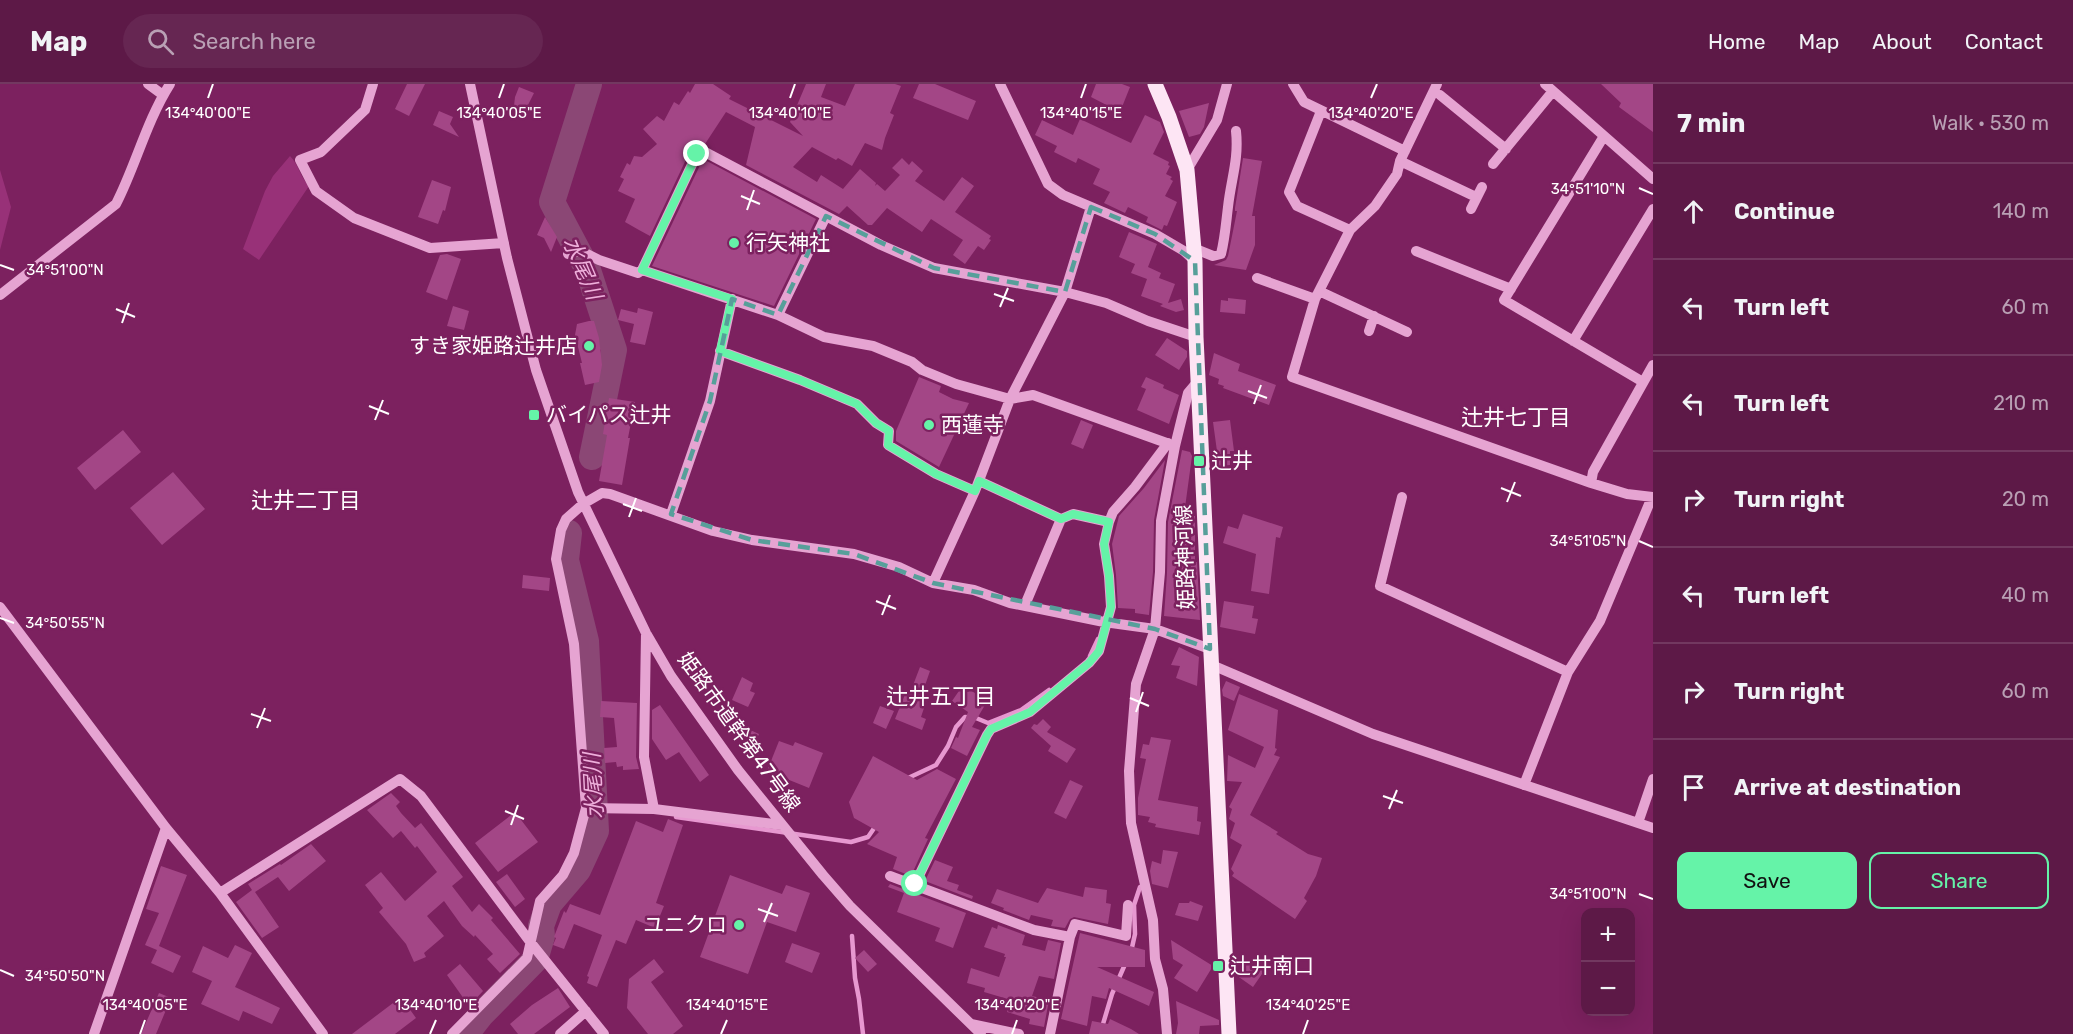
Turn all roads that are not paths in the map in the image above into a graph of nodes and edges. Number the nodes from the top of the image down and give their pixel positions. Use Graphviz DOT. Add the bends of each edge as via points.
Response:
graph roads {
  1 [pos="148,84"];
  2 [pos="170,84"];
  3 [pos="373,84"];
  4 [pos="470,84"];
  5 [pos="1000,84"];
  6 [pos="1155,84"];
  7 [pos="1227,84"];
  8 [pos="1293,84"];
  9 [pos="1549,88"];
  10 [pos="1439,89"];
  11 [pos="163,95"];
  12 [pos="1321,111"];
  13 [pos="1236,131"];
  14 [pos="1604,136"];
  15 [pos="1506,149"];
  16 [pos="1406,151"];
  17 [pos="1400,161"];
  18 [pos="1493,164"];
  19 [pos="1187,170"];
  20 [pos="1653,179"];
  21 [pos="1482,187"];
  22 [pos="1476,198"];
  23 [pos="1091,207"];
  24 [pos="1653,208"];
  25 [pos="1471,209"];
  26 [pos="825,216"];
  27 [pos="1350,230"];
  28 [pos="504,243"];
  29 [pos="1416,251"];
  30 [pos="568,254"];
  31 [pos="1194,254"];
  32 [pos="642,270"];
  33 [pos="1257,278"];
  34 [pos="1511,289"];
  35 [pos="1065,292"];
  36 [pos="1317,295"];
  37 [pos="0,296"];
  38 [pos="732,299"];
  39 [pos="778,315"];
  40 [pos="1374,316"];
  41 [pos="1369,331"];
  42 [pos="1407,332"];
  43 [pos="1196,337"];
  44 [pos="1573,341"];
  45 [pos="720,351"];
  46 [pos="1653,365"];
  47 [pos="1199,380"];
  48 [pos="1643,382"];
  49 [pos="1010,399"];
  50 [pos="1171,444"];
  51 [pos="1591,483"];
  52 [pos="977,486"];
  53 [pos="1402,497"];
  54 [pos="1653,497"];
  55 [pos="583,504"];
  56 [pos="671,514"];
  57 [pos="1061,519"];
  58 [pos="1109,522"];
  59 [pos="933,584"];
  60 [pos="1025,605"];
  61 [pos="0,607"];
  62 [pos="0,622"];
  63 [pos="1108,623"];
  64 [pos="13,625"];
  65 [pos="1155,629"];
  66 [pos="646,633"];
  67 [pos="1210,649"];
  68 [pos="1212,665"];
  69 [pos="1568,672"];
  70 [pos="1653,779"];
  71 [pos="1524,785"];
  72 [pos="586,808"];
  73 [pos="654,809"];
  74 [pos="1638,823"];
  75 [pos="782,825"];
  76 [pos="166,828"];
  77 [pos="1653,828"];
  78 [pos="890,876"];
  79 [pos="915,884"];
  80 [pos="220,893"];
  81 [pos="1128,905"];
  82 [pos="1070,937"];
  83 [pos="531,943"];
  84 [pos="586,1011"];
  85 [pos="971,1024"];
  86 [pos="94,1034"];
  87 [pos="323,1034"];
  88 [pos="452,1034"];
  89 [pos="560,1034"];
  90 [pos="604,1034"];
  91 [pos="981,1034"];
  92 [pos="1019,1034"];
  93 [pos="1050,1034"];
  94 [pos="1167,1034"];
  95 [pos="1229,1034"];
  1 -- 11 [label="street"];
  2 -- 11 [label="street"];
  3 -- 28 [label="street" via="365,110 321,152 300,160 316,191 354,218 430,248"];
  4 -- 28 [label="street, 姫路市道幹第47号線"];
  5 -- 23 [label="street" via="1048,184"];
  6 -- 19 [label="main road, 姫路神河線"];
  7 -- 19 [label="street" via="1217,120"];
  8 -- 12 [label="street" via="1304,102"];
  9 -- 14 [label="street"];
  9 -- 15 [label="street"];
  10 -- 15 [label="street"];
  10 -- 16 [label="street"];
  11 -- 37 [label="street" via="116,204"];
  12 -- 16 [label="street"];
  12 -- 27 [label="street" via="1289,192 1297,206"];
  13 -- 31 [label="street" via="1238,151 1221,254"];
  14 -- 20 [label="street"];
  14 -- 34 [label="street"];
  15 -- 18 [label="street"];
  16 -- 17 [label="street"];
  17 -- 22 [label="street"];
  17 -- 27 [label="street" via="1397,174 1375,206"];
  19 -- 31 [label="main road, 姫路神河線"];
  21 -- 22 [label="street"];
  22 -- 25 [label="street"];
  23 -- 31 [label="street"];
  23 -- 35 [label="street"];
  24 -- 44 [label="street"];
  26 -- 32 [label="street" via="703,151 697,154"];
  26 -- 35 [label="street" via="934,268"];
  26 -- 39 [label="street"];
  27 -- 36 [label="street"];
  28 -- 55 [label="street, 姫路市道幹第47号線" via="536,370"];
  29 -- 34 [label="street"];
  30 -- 32 [label="street" via="581,251 638,273"];
  31 -- 43 [label="main road, 姫路神河線"];
  32 -- 38 [label="street"];
  33 -- 36 [label="street"];
  34 -- 44 [label="street" via="1504,300"];
  35 -- 43 [label="street"];
  35 -- 49 [label="street"];
  36 -- 40 [label="street"];
  36 -- 51 [label="street" via="1292,377"];
  38 -- 39 [label="street"];
  38 -- 45 [label="street"];
  39 -- 49 [label="street" via="824,337 873,346 956,384"];
  40 -- 41 [label="street"];
  40 -- 42 [label="street"];
  43 -- 47 [label="main road, 姫路神河線"];
  44 -- 48 [label="street"];
  45 -- 52 [label="street" via="857,404 889,431 888,445 936,474"];
  45 -- 56 [label="street" via="710,401"];
  46 -- 48 [label="street"];
  47 -- 50 [label="street" via="1188,393"];
  47 -- 67 [label="main road, 姫路神河線"];
  48 -- 51 [label="street" via="1593,472"];
  49 -- 50 [label="street" via="1033,394"];
  49 -- 52 [label="street"];
  50 -- 58 [label="street" via="1113,512"];
  50 -- 65 [label="street" via="1161,521"];
  51 -- 54 [label="street"];
  52 -- 57 [label="street"];
  52 -- 59 [label="street"];
  53 -- 69 [label="street" via="1380,586"];
  54 -- 69 [label="street" via="1600,621"];
  55 -- 56 [label="street" via="602,493"];
  55 -- 66 [label="street, 姫路市道幹第47号線"];
  55 -- 72 [label="street" via="566,519 556,559 574,644"];
  56 -- 59 [label="street" via="713,531 752,540 854,554 899,567"];
  57 -- 58 [label="street" via="1073,514"];
  57 -- 60 [label="street"];
  58 -- 63 [label="street" via="1104,544 1111,607"];
  59 -- 60 [label="street" via="974,590"];
  60 -- 63 [label="street"];
  61 -- 64 [label="street"];
  62 -- 64 [label="street"];
  63 -- 65 [label="street"];
  63 -- 79 [label="street" via="1099,651 1089,663 1030,712 991,729"];
  64 -- 76 [label="street"];
  65 -- 67 [label="street"];
  65 -- 94 [label="street" via="1136,684 1129,771 1131,823 1154,920 1155,959 1163,989"];
  66 -- 73 [label="street" via="644,757"];
  66 -- 75 [label="street, 姫路市道幹第47号線" via="696,712"];
  67 -- 68 [label="main road, 姫路神河線"];
  68 -- 71 [label="street" via="1373,734"];
  68 -- 95 [label="main road, 姫路神河線"];
  69 -- 71 [label="street"];
  70 -- 74 [label="street"];
  71 -- 74 [label="street"];
  72 -- 73 [label="street"];
  72 -- 83 [label="street" via="564,875 540,901"];
  73 -- 75 [label="street"];
  74 -- 77 [label="street"];
  75 -- 85 [label="street, 姫路市道幹第47号線" via="850,906"];
  76 -- 80 [label="street"];
  76 -- 86 [label="street"];
  78 -- 79 [label="street"];
  79 -- 82 [label="street" via="1034,930"];
  80 -- 83 [label="street" via="400,779 421,796"];
  80 -- 87 [label="street"];
  81 -- 82 [label="street" via="1126,936 1075,924"];
  82 -- 93 [label="street"];
  83 -- 84 [label="street"];
  83 -- 88 [label="street" via="526,958"];
  84 -- 89 [label="street"];
  84 -- 90 [label="street"];
  85 -- 91 [label="street, 姫路市道幹第47号線"];
  85 -- 92 [label="street"];
}
